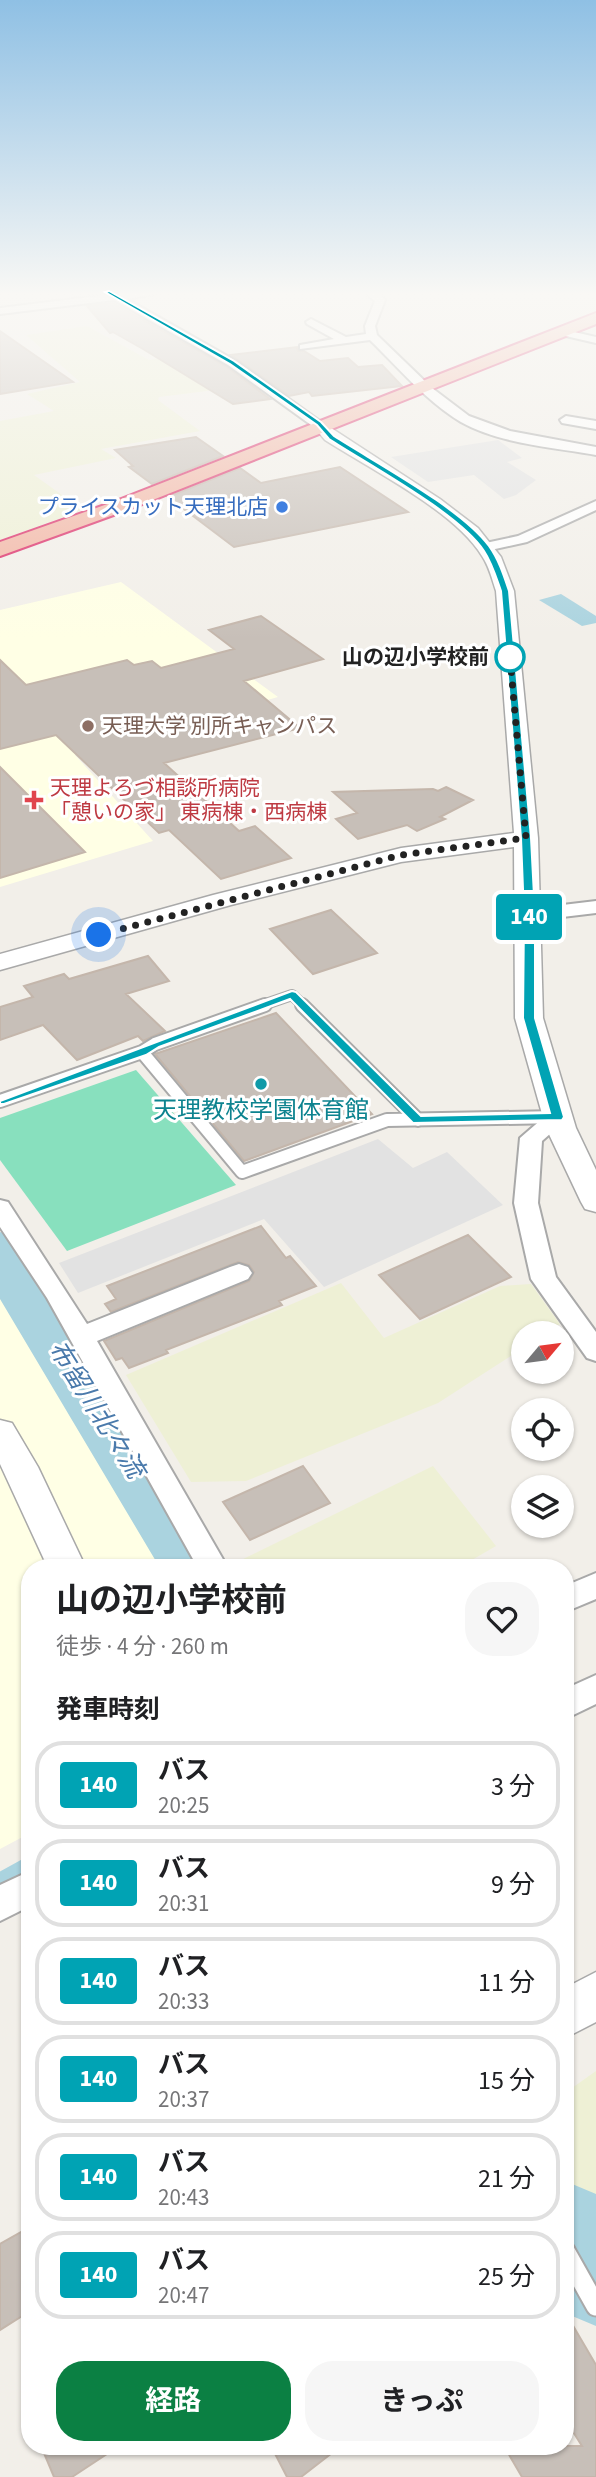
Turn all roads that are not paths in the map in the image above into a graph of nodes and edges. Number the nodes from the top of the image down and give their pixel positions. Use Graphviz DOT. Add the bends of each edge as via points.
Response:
graph roads {
  1 [pos="295,408"];
  2 [pos="371,408"];
  3 [pos="451,408"];
  4 [pos="566,420"];
  5 [pos="596,425"];
  6 [pos="322,427"];
  7 [pos="596,451"];
  8 [pos="591,508"];
  9 [pos="486,547"];
  10 [pos="0,549"];
  11 [pos="526,838"];
  12 [pos="596,907"];
  13 [pos="529,915"];
  14 [pos="0,962"];
  15 [pos="142,1052"];
  16 [pos="0,1101"];
  17 [pos="558,1117"];
  18 [pos="418,1120"];
  19 [pos="596,1202"];
  20 [pos="0,1208"];
  21 [pos="239,1273"];
  22 [pos="81,1337"];
  23 [pos="596,1351"];
  24 [pos="0,1433"];
  25 [pos="63,1559"];
  26 [pos="208,1559"];
  27 [pos="596,1585"];
  28 [pos="574,1596"];
  29 [pos="596,1689"];
  30 [pos="574,1700"];
  31 [pos="21,1891"];
  32 [pos="0,1904"];
  33 [pos="596,1994"];
  34 [pos="574,2009"];
  35 [pos="574,2267"];
  36 [pos="596,2306"];
  1 -- 6 [label="street"];
  2 -- 6 [label="highway"];
  3 -- 7 [label="street" via="480,426"];
  4 -- 5 [label="street"];
  6 -- 9 [label="street" via="439,507"];
  6 -- 10 [label="highway"];
  8 -- 9 [label="street" via="522,539"];
  9 -- 11 [label="street" via="505,591"];
  11 -- 13 [label="street"];
  11 -- 14 [label="street" via="401,855"];
  12 -- 13 [label="street"];
  13 -- 17 [label="street" via="529,1018"];
  15 -- 16 [label="lane"];
  15 -- 18 [label="lane" via="292,995"];
  15 -- 18 [label="lane" via="242,1172 387,1120"];
  17 -- 18 [label="lane"];
  17 -- 19 [label="street"];
  17 -- 23 [label="street" via="531,1138 526,1203 544,1279"];
  20 -- 22 [label="street"];
  21 -- 22 [label="street"];
  22 -- 26 [label="street"];
  24 -- 25 [label="street"];
  27 -- 28 [label="street"];
  29 -- 30 [label="street"];
  31 -- 32 [label="street"];
  33 -- 34 [label="street"];
  35 -- 36 [label="lane"];
}
